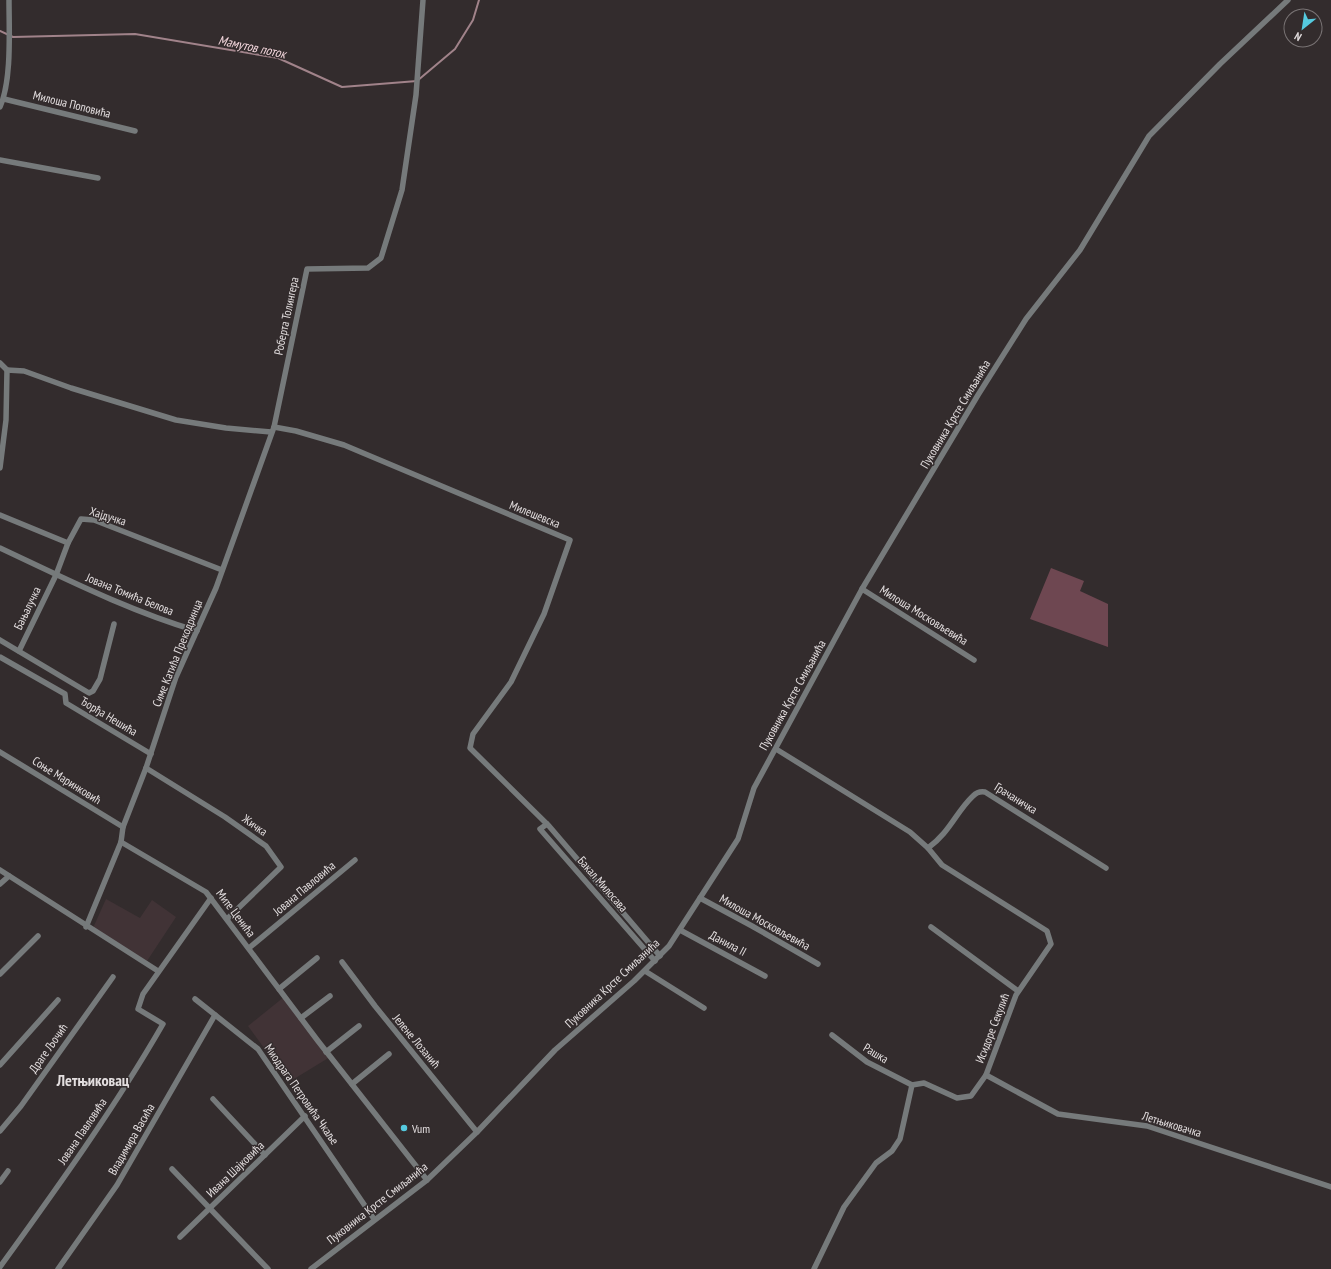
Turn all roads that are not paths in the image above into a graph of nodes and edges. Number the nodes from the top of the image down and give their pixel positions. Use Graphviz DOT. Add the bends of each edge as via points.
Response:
graph roads {
  1 [pos="9,0"];
  2 [pos="423,0"];
  3 [pos="1288,0"];
  4 [pos="4,99"];
  5 [pos="0,107"];
  6 [pos="135,131"];
  7 [pos="0,160"];
  8 [pos="98,178"];
  9 [pos="0,362"];
  10 [pos="7,370"];
  11 [pos="3,403"];
  12 [pos="272,429"];
  13 [pos="0,468"];
  14 [pos="0,515"];
  15 [pos="68,543"];
  16 [pos="0,548"];
  17 [pos="222,570"];
  18 [pos="56,575"];
  19 [pos="862,589"];
  20 [pos="114,624"];
  21 [pos="197,631"];
  22 [pos="0,640"];
  23 [pos="18,651"];
  24 [pos="0,657"];
  25 [pos="974,660"];
  26 [pos="470,748"];
  27 [pos="776,749"];
  28 [pos="0,752"];
  29 [pos="151,754"];
  30 [pos="146,768"];
  31 [pos="546,824"];
  32 [pos="123,827"];
  33 [pos="121,842"];
  34 [pos="928,848"];
  35 [pos="355,860"];
  36 [pos="1106,868"];
  37 [pos="0,870"];
  38 [pos="9,876"];
  39 [pos="0,884"];
  40 [pos="211,898"];
  41 [pos="700,898"];
  42 [pos="227,919"];
  43 [pos="931,926"];
  44 [pos="86,927"];
  45 [pos="680,930"];
  46 [pos="38,936"];
  47 [pos="249,948"];
  48 [pos="660,956"];
  49 [pos="317,958"];
  50 [pos="655,961"];
  51 [pos="342,962"];
  52 [pos="818,964"];
  53 [pos="158,971"];
  54 [pos="645,971"];
  55 [pos="0,974"];
  56 [pos="766,976"];
  57 [pos="112,977"];
  58 [pos="279,989"];
  59 [pos="1018,991"];
  60 [pos="330,996"];
  61 [pos="195,999"];
  62 [pos="58,1000"];
  63 [pos="704,1008"];
  64 [pos="215,1015"];
  65 [pos="301,1018"];
  66 [pos="359,1026"];
  67 [pos="832,1035"];
  68 [pos="326,1052"];
  69 [pos="390,1054"];
  70 [pos="0,1065"];
  71 [pos="986,1074"];
  72 [pos="352,1084"];
  73 [pos="912,1085"];
  74 [pos="213,1100"];
  75 [pos="305,1116"];
  76 [pos="0,1131"];
  77 [pos="477,1132"];
  78 [pos="265,1155"];
  79 [pos="172,1169"];
  80 [pos="8,1171"];
  81 [pos="427,1180"];
  82 [pos="0,1182"];
  83 [pos="1331,1187"];
  84 [pos="210,1208"];
  85 [pos="374,1219"];
  86 [pos="180,1237"];
  87 [pos="0,1267"];
  88 [pos="58,1269"];
  89 [pos="268,1269"];
  90 [pos="311,1269"];
  91 [pos="814,1269"];
  1 -- 4 [label="street" via="8,63"];
  2 -- 12 [label="street, Роберта Толингера" via="416,95 402,190 381,258 368,268 307,269"];
  3 -- 19 [label="street, Пуковника Крсте Смиљанића" via="1149,136 1080,250 1026,319"];
  4 -- 5 [label="street"];
  4 -- 6 [label="street, Милоша Поповића"];
  7 -- 8 [label="street"];
  9 -- 10 [label="street"];
  10 -- 11 [label="street"];
  10 -- 12 [label="street" via="24,371 176,420 226,428"];
  11 -- 13 [label="street" via="6,420"];
  12 -- 17 [label="street, Симе Катића Прекодринца"];
  12 -- 26 [label="street, Милешевска" via="296,431 344,445 570,540 544,614 511,682 473,734"];
  14 -- 15 [label="street"];
  15 -- 17 [label="street, Хајдучка" via="78,521 87,519"];
  15 -- 18 [label="street, Бањалучка"];
  16 -- 18 [label="street, Јована Томића Белова"];
  17 -- 21 [label="street, Симе Катића Прекодринца"];
  18 -- 21 [label="street, Јована Томића Белова" via="162,621"];
  18 -- 23 [label="street, Бањалучка"];
  19 -- 25 [label="street, Милоша Московљевића"];
  19 -- 27 [label="street, Пуковника Крсте Смиљанића"];
  20 -- 23 [label="street" via="100,679 89,693"];
  21 -- 29 [label="street, Симе Катића Прекодринца" via="176,677"];
  22 -- 23 [label="street"];
  24 -- 29 [label="street, Ђорђа Нешића" via="65,694 66,703"];
  26 -- 31 [label="street, Бакал Милосава"];
  27 -- 34 [label="street, Исидоре Секулић" via="910,832"];
  27 -- 41 [label="street, Пуковника Крсте Смиљанића" via="754,788 738,839"];
  28 -- 32 [label="street, Соње Маринковић"];
  29 -- 30 [label="street, Симе Катића Прекодринца"];
  30 -- 32 [label="street, Симе Катића Прекодринца"];
  30 -- 42 [label="street, Жичка" via="266,846 281,867"];
  31 -- 48 [label="street, Бакал Милосава"];
  31 -- 50 [label="street, Бакал Милосава" via="540,829"];
  32 -- 33 [label="street, Симе Катића Прекодринца"];
  33 -- 40 [label="street, Мите Ценића" via="206,892"];
  33 -- 44 [label="street, Симе Катића Прекодринца"];
  34 -- 36 [label="street, Грачаничка" via="938,841 973,796 980,791"];
  34 -- 59 [label="street, Исидоре Секулић" via="942,865 1047,931 1051,944"];
  35 -- 47 [label="street, Јована Павловића"];
  37 -- 38 [label="street"];
  38 -- 39 [label="street"];
  38 -- 44 [label="street"];
  40 -- 42 [label="street, Мите Ценића"];
  40 -- 53 [label="street"];
  41 -- 45 [label="street, Пуковника Крсте Смиљанића"];
  41 -- 52 [label="street, Милоша Московљевића"];
  42 -- 47 [label="street, Мите Ценића"];
  43 -- 59 [label="street"];
  44 -- 53 [label="street"];
  45 -- 48 [label="street, Пуковника Крсте Смиљанића"];
  45 -- 56 [label="street, Данила II"];
  46 -- 55 [label="street"];
  47 -- 58 [label="street, Мите Ценића"];
  48 -- 50 [label="street, Пуковника Крсте Смиљанића"];
  49 -- 58 [label="street"];
  50 -- 54 [label="street, Пуковника Крсте Смиљанића"];
  51 -- 77 [label="street, Јелене Лозанић"];
  53 -- 87 [label="street, Јована Павловића" via="143,994 138,1009 163,1024 142,1061 82,1152"];
  54 -- 63 [label="street"];
  54 -- 77 [label="street, Пуковника Крсте Смиљанића" via="555,1050"];
  57 -- 76 [label="street, Драге Љочић" via="21,1106"];
  58 -- 65 [label="street, Мите Ценића"];
  59 -- 71 [label="street, Исидоре Секулић"];
  60 -- 65 [label="street"];
  61 -- 64 [label="street, Миодрага Петровића Чкаље"];
  62 -- 70 [label="street"];
  64 -- 75 [label="street, Миодрага Петровића Чкаље" via="258,1049"];
  64 -- 88 [label="street, Владимира Васића" via="117,1185"];
  65 -- 68 [label="street, Мите Ценића"];
  66 -- 68 [label="street"];
  67 -- 73 [label="street, Рашка" via="867,1062"];
  68 -- 72 [label="street, Мите Ценића"];
  69 -- 72 [label="street"];
  71 -- 73 [label="street, Исидоре Секулић" via="971,1096 957,1098 924,1083"];
  71 -- 83 [label="street, Летњиковачка" via="1058,1114 1147,1126"];
  72 -- 81 [label="street, Мите Ценића"];
  73 -- 91 [label="street" via="900,1139 892,1151 876,1163 844,1207"];
  74 -- 78 [label="street"];
  75 -- 78 [label="street, Ивана Шајковића"];
  75 -- 85 [label="street, Миодрага Петровића Чкаље"];
  77 -- 81 [label="street, Пуковника Крсте Смиљанића"];
  78 -- 84 [label="street, Ивана Шајковића"];
  79 -- 84 [label="street"];
  80 -- 82 [label="street"];
  81 -- 85 [label="street, Пуковника Крсте Смиљанића"];
  84 -- 86 [label="street, Ивана Шајковића"];
  84 -- 89 [label="street"];
  85 -- 90 [label="street, Пуковника Крсте Смиљанића"];
}
